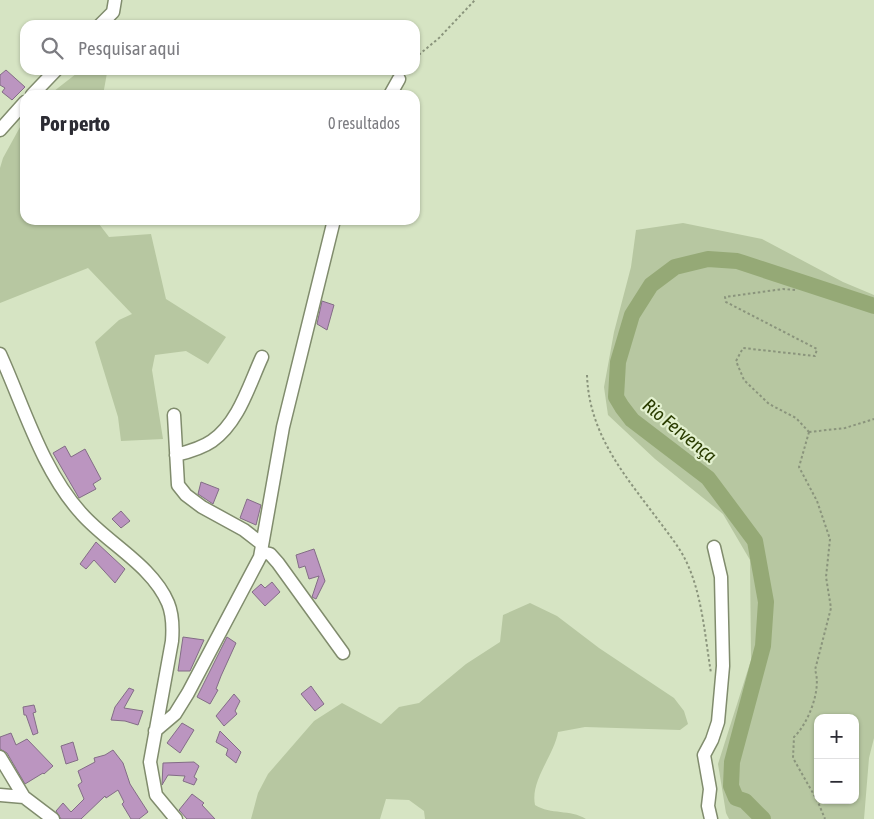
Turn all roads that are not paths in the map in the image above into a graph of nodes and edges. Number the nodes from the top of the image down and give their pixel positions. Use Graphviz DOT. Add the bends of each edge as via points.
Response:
graph roads {
  1 [pos="116,0"];
  2 [pos="105,20"];
  3 [pos="51,75"];
  4 [pos="399,79"];
  5 [pos="37,90"];
  6 [pos="393,90"];
  7 [pos="20,108"];
  8 [pos="0,130"];
  9 [pos="333,225"];
  10 [pos="0,354"];
  11 [pos="262,358"];
  12 [pos="174,415"];
  13 [pos="176,455"];
  14 [pos="714,547"];
  15 [pos="262,548"];
  16 [pos="343,653"];
  17 [pos="155,731"];
  18 [pos="0,757"];
  19 [pos="0,795"];
  20 [pos="24,797"];
  21 [pos="53,819"];
  22 [pos="176,819"];
  23 [pos="711,819"];
  1 -- 2 [label="street" via="113,12"];
  3 -- 5 [label="street"];
  4 -- 6 [label="street"];
  7 -- 8 [label="street"];
  9 -- 15 [label="street" via="283,427"];
  10 -- 17 [label="street" via="56,482 82,514 147,574 168,603 173,622 172,641"];
  11 -- 13 [label="street" via="238,411 228,425 213,440"];
  12 -- 13 [label="street"];
  13 -- 15 [label="street" via="178,485 186,495 244,530"];
  14 -- 23 [label="street" via="721,577 723,646 718,722 704,755"];
  15 -- 16 [label="street" via="278,563"];
  15 -- 17 [label="street" via="188,693 174,714"];
  17 -- 22 [label="street" via="150,762 152,781 156,795"];
  18 -- 20 [label="street"];
  19 -- 20 [label="street"];
  20 -- 21 [label="street"];
}
